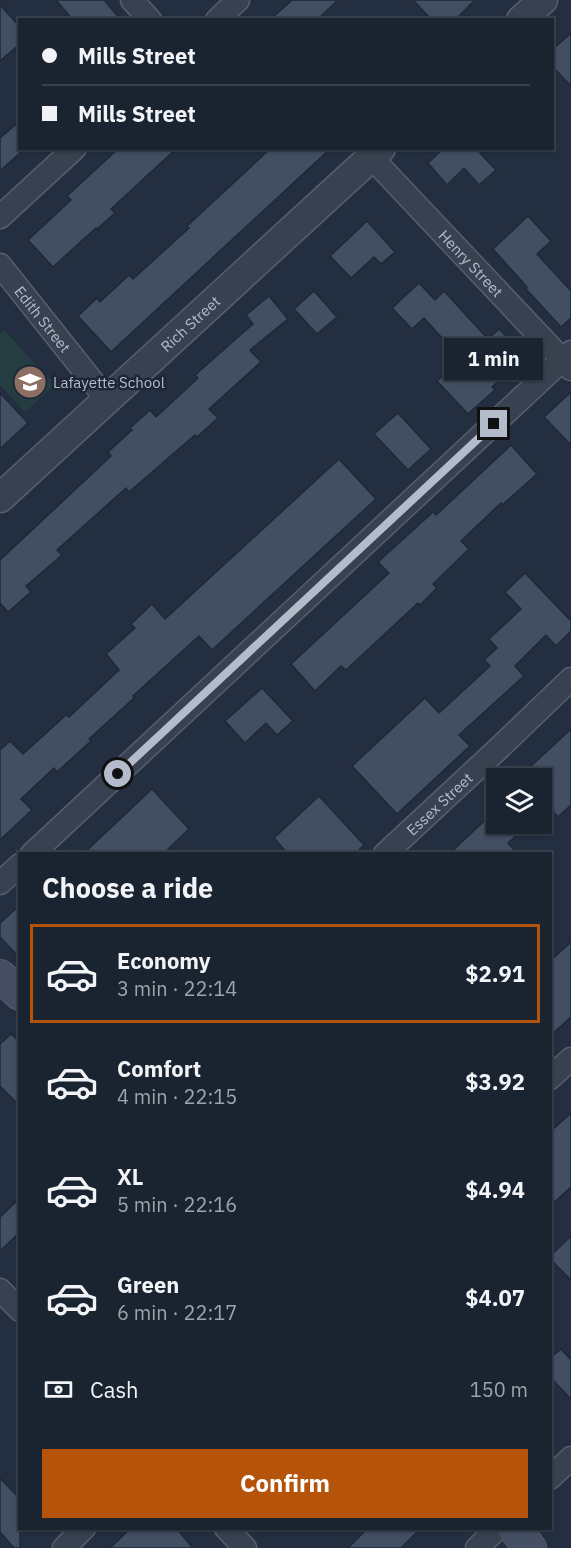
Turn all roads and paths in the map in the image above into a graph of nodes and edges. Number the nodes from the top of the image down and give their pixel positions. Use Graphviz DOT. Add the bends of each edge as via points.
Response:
graph roads {
  1 [pos="132,0"];
  2 [pos="238,0"];
  3 [pos="543,0"];
  4 [pos="148,18"];
  5 [pos="219,18"];
  6 [pos="523,18"];
  7 [pos="73,150"];
  8 [pos="376,153"];
  9 [pos="0,217"];
  10 [pos="0,265"];
  11 [pos="568,360"];
  12 [pos="108,400"];
  13 [pos="0,498"];
  14 [pos="571,679"];
  15 [pos="34,852"];
  16 [pos="387,852"];
  17 [pos="18,867"];
  18 [pos="0,883"];
  19 [pos="0,976"];
  20 [pos="18,992"];
  21 [pos="571,1059"];
  22 [pos="552,1076"];
  23 [pos="0,1290"];
  24 [pos="18,1308"];
  25 [pos="571,1458"];
  26 [pos="552,1476"];
  27 [pos="82,1530"];
  28 [pos="228,1530"];
  29 [pos="496,1530"];
  30 [pos="516,1530"];
  31 [pos="64,1548"];
  32 [pos="245,1548"];
  33 [pos="477,1548"];
  34 [pos="530,1548"];
  1 -- 4 [label="street"];
  2 -- 5 [label="street"];
  3 -- 6 [label="street"];
  7 -- 9 [label="street"];
  8 -- 11 [label="street, Henry Street"];
  8 -- 12 [label="street, Rich Street"];
  10 -- 12 [label="street, Edith Street"];
  11 -- 15 [label="street"];
  12 -- 13 [label="street, Rich Street"];
  14 -- 16 [label="street, Essex Street"];
  17 -- 18 [label="street"];
  19 -- 20 [label="main road"];
  21 -- 22 [label="street"];
  23 -- 24 [label="street"];
  25 -- 26 [label="street"];
  27 -- 31 [label="street"];
  28 -- 32 [label="street"];
  29 -- 33 [label="street"];
  30 -- 34 [label="main road"];
}
